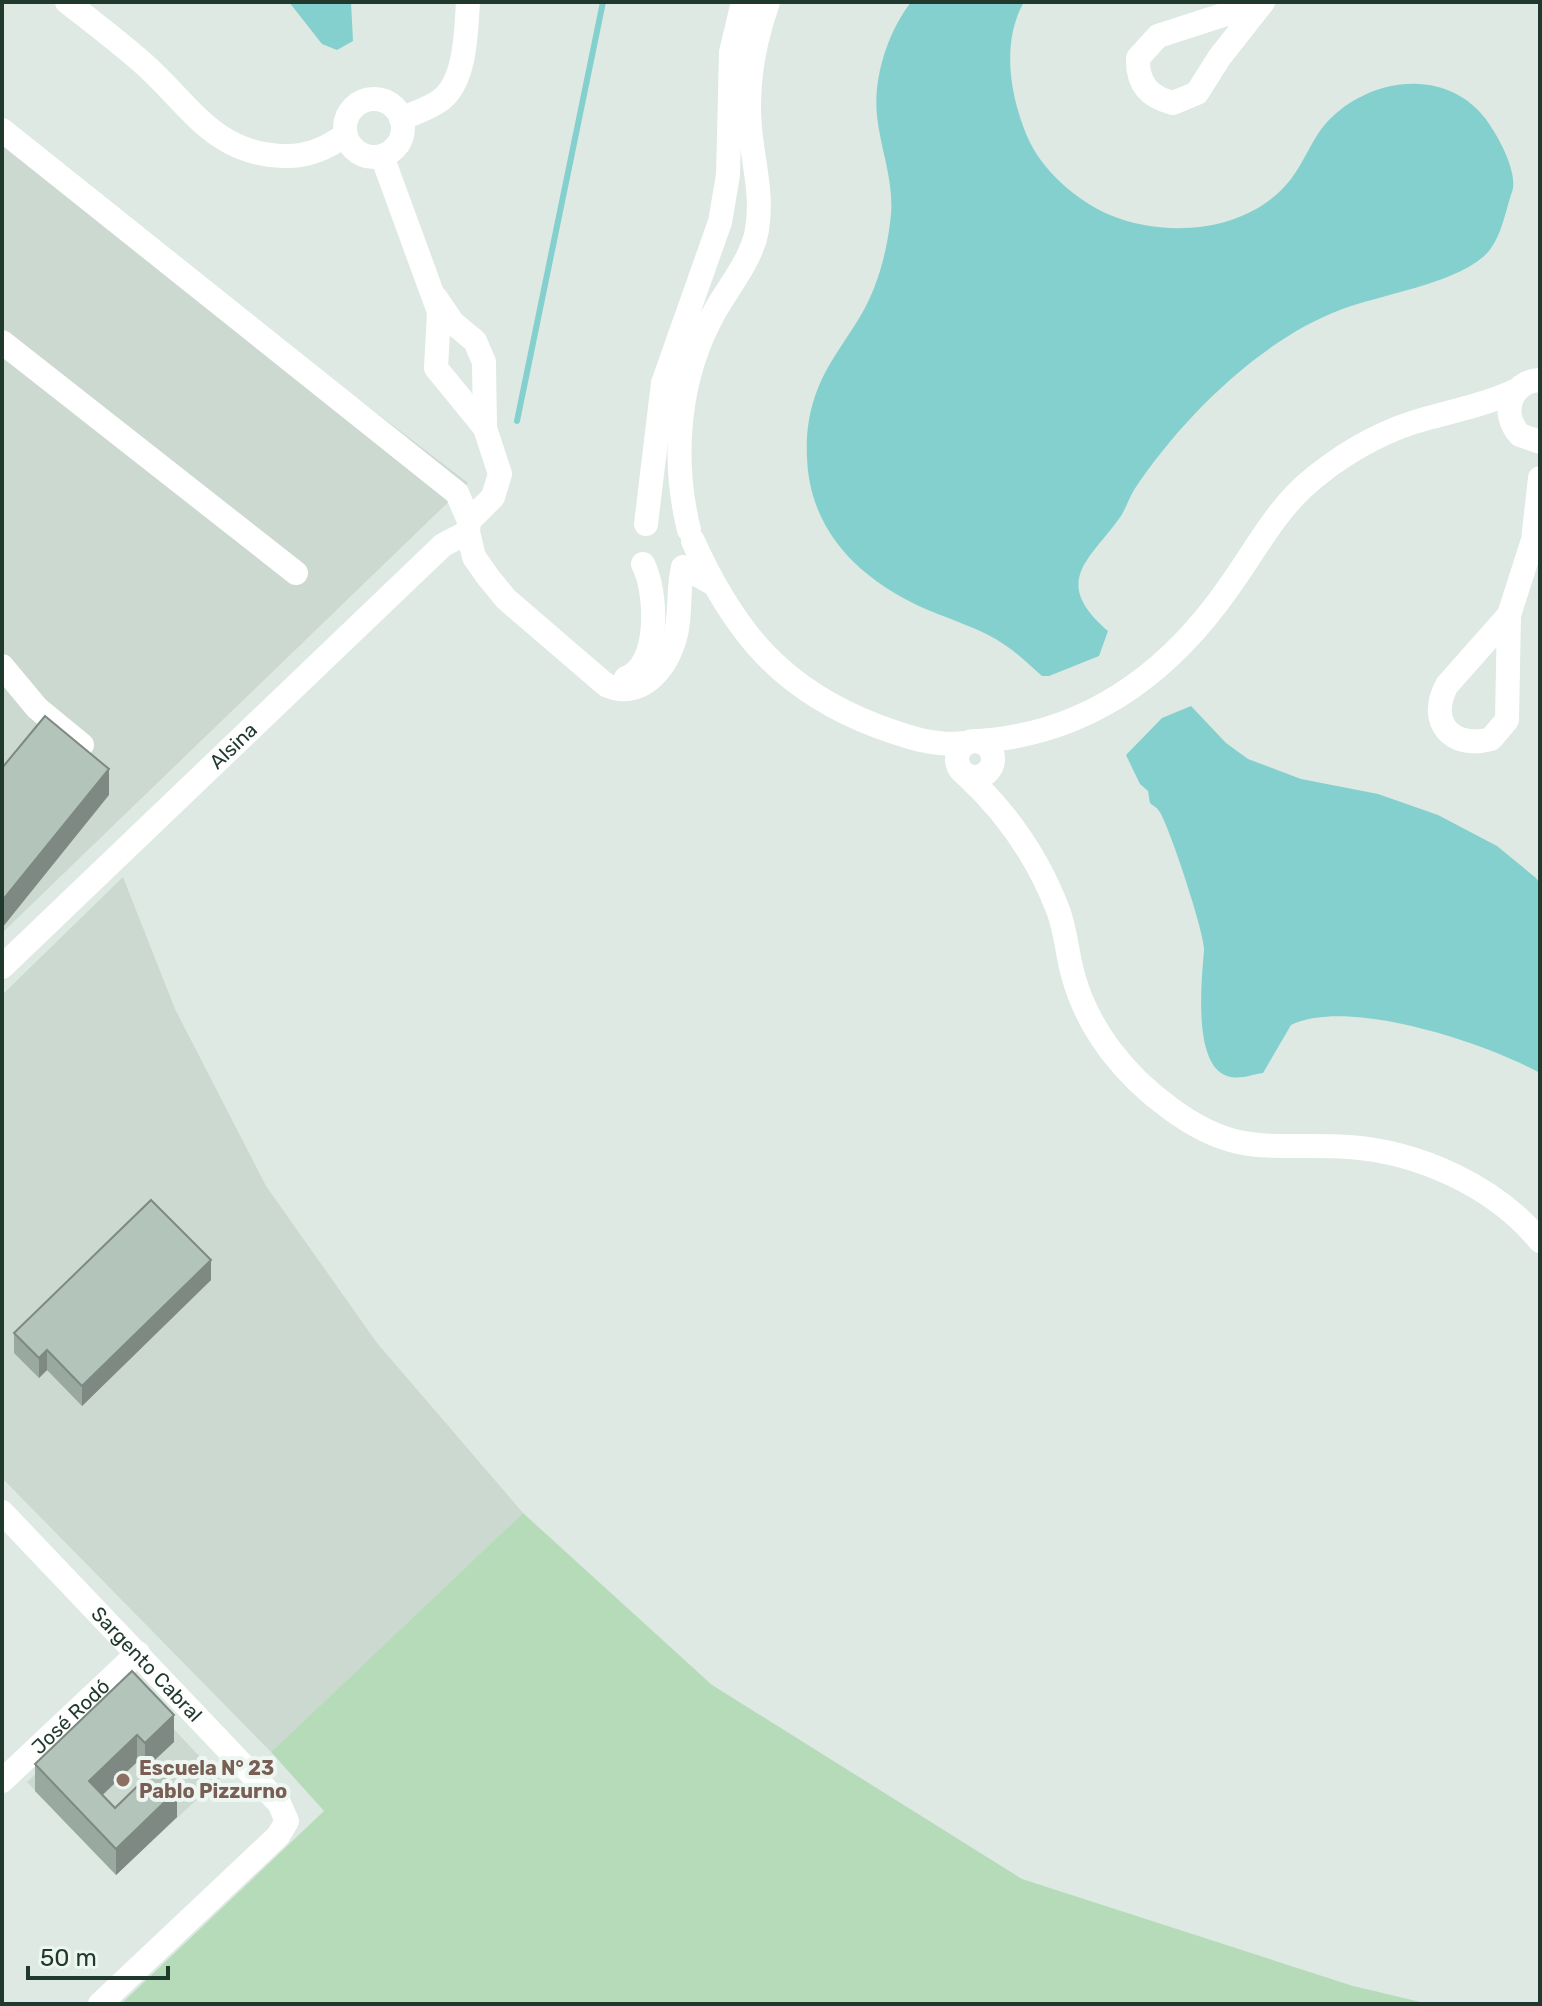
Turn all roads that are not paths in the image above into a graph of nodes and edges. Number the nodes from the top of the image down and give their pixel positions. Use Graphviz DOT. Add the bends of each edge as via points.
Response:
graph roads {
  1 [pos="67,2"];
  2 [pos="468,2"];
  3 [pos="743,2"];
  4 [pos="768,2"];
  5 [pos="1263,2"];
  6 [pos="401,119"];
  7 [pos="2,130"];
  8 [pos="345,135"];
  9 [pos="382,156"];
  10 [pos="728,175"];
  11 [pos="758,175"];
  12 [pos="712,254"];
  13 [pos="739,271"];
  14 [pos="433,292"];
  15 [pos="2,342"];
  16 [pos="1530,382"];
  17 [pos="1458,412"];
  18 [pos="485,428"];
  19 [pos="1527,436"];
  20 [pos="1540,467"];
  21 [pos="1540,478"];
  22 [pos="646,524"];
  23 [pos="468,526"];
  24 [pos="691,535"];
  25 [pos="643,564"];
  26 [pos="683,567"];
  27 [pos="296,573"];
  28 [pos="712,583"];
  29 [pos="1509,615"];
  30 [pos="578,656"];
  31 [pos="2,666"];
  32 [pos="82,745"];
  33 [pos="976,758"];
  34 [pos="2,967"];
  35 [pos="1540,1241"];
  36 [pos="2,1512"];
  37 [pos="138,1653"];
  38 [pos="2,1781"];
  39 [pos="100,2004"];
  1 -- 8 [label="street" via="145,65 213,133 248,153 299,157"];
  2 -- 6 [label="street" via="465,43 454,81 443,99"];
  3 -- 10 [label="street" via="728,83"];
  4 -- 11 [label="street" via="749,88"];
  5 -- 5 [label="street" via="1158,36 1145,46 1138,58 1148,92 1173,103 1197,93"];
  6 -- 8 [label="street" via="389,104 370,100 347,116"];
  6 -- 9 [label="street" via="401,137"];
  7 -- 23 [label="street" via="457,493"];
  8 -- 9 [label="street" via="355,151"];
  9 -- 14 [label="street"];
  10 -- 11 [label="street"];
  10 -- 12 [label="street"];
  11 -- 13 [label="street" via="756,235"];
  12 -- 13 [label="street"];
  12 -- 22 [label="street" via="663,383"];
  13 -- 24 [label="street" via="701,339 686,389 679,443"];
  14 -- 18 [label="street" via="442,310 481,350"];
  14 -- 18 [label="street" via="439,312 436,368"];
  15 -- 27 [label="street"];
  16 -- 17 [label="street"];
  16 -- 19 [label="street" via="1508,410"];
  17 -- 19 [label="street" via="1480,412"];
  17 -- 33 [label="street" via="1406,426 1339,459 1312,479 1270,523 1179,650 1119,699"];
  18 -- 23 [label="street, Alsina" via="500,474 498,488"];
  19 -- 20 [label="street"];
  21 -- 29 [label="street" via="1533,540"];
  22 -- 24 [label="street" via="669,517"];
  22 -- 25 [label="street" via="637,539"];
  23 -- 30 [label="street" via="474,557 506,599"];
  23 -- 34 [label="street, Alsina"];
  24 -- 26 [label="street" via="693,550"];
  24 -- 28 [label="street"];
  25 -- 26 [label="street" via="658,573"];
  25 -- 30 [label="street" via="652,582 652,625 644,664 623,679"];
  26 -- 28 [label="street"];
  26 -- 30 [label="street" via="674,641 648,681 620,691 591,673"];
  28 -- 33 [label="street" via="759,651 801,687 854,717"];
  29 -- 29 [label="street" via="1439,698 1440,719 1465,742 1491,739 1507,720"];
  31 -- 32 [label="street" via="37,708"];
  33 -- 35 [label="street" via="994,802 1048,885 1073,976 1097,1031 1126,1071 1158,1099 1191,1123 1240,1144 1352,1147 1427,1164 1476,1187"];
  36 -- 37 [label="street, Sargento Cabral"];
  37 -- 38 [label="street, José Rodó"];
  37 -- 39 [label="street, Sargento Cabral" via="279,1803 287,1821 278,1836"];
}
